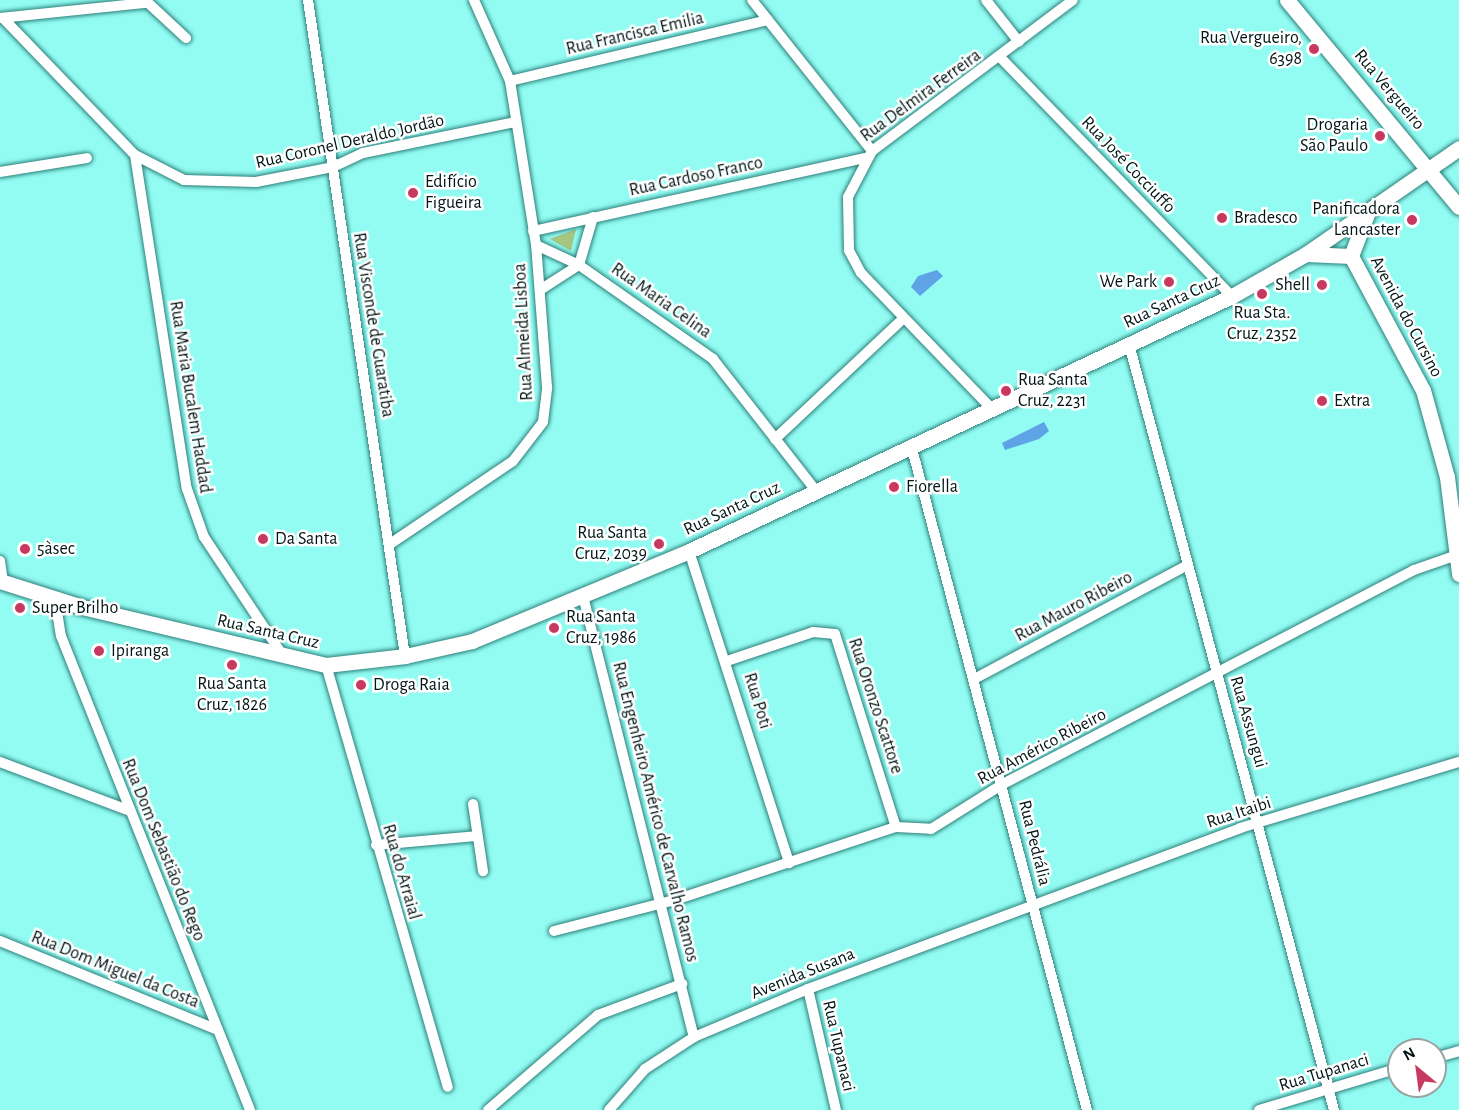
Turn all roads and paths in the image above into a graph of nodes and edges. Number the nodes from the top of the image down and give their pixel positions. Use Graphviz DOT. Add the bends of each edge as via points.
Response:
graph roads {
  1 [pos="308,0"];
  2 [pos="474,0"];
  3 [pos="752,0"];
  4 [pos="986,0"];
  5 [pos="1072,0"];
  6 [pos="1287,0"];
  7 [pos="145,1"];
  8 [pos="2,18"];
  9 [pos="768,20"];
  10 [pos="186,38"];
  11 [pos="1019,42"];
  12 [pos="1001,58"];
  13 [pos="510,81"];
  14 [pos="516,122"];
  15 [pos="1459,148"];
  16 [pos="868,154"];
  17 [pos="135,155"];
  18 [pos="87,158"];
  19 [pos="333,167"];
  20 [pos="1429,169"];
  21 [pos="0,172"];
  22 [pos="1459,207"];
  23 [pos="1370,211"];
  24 [pos="593,217"];
  25 [pos="533,231"];
  26 [pos="536,245"];
  27 [pos="1306,254"];
  28 [pos="1351,256"];
  29 [pos="579,265"];
  30 [pos="540,290"];
  31 [pos="1232,296"];
  32 [pos="903,320"];
  33 [pos="1129,344"];
  34 [pos="993,410"];
  35 [pos="776,440"];
  36 [pos="911,445"];
  37 [pos="816,491"];
  38 [pos="390,544"];
  39 [pos="689,551"];
  40 [pos="1457,555"];
  41 [pos="0,561"];
  42 [pos="1188,565"];
  43 [pos="1459,574"];
  44 [pos="1,581"];
  45 [pos="584,596"];
  46 [pos="55,599"];
  47 [pos="283,656"];
  48 [pos="405,656"];
  49 [pos="727,662"];
  50 [pos="326,664"];
  51 [pos="1217,675"];
  52 [pos="976,678"];
  53 [pos="0,762"];
  54 [pos="1459,762"];
  55 [pos="1003,784"];
  56 [pos="473,804"];
  57 [pos="128,810"];
  58 [pos="1259,822"];
  59 [pos="896,827"];
  60 [pos="476,836"];
  61 [pos="376,846"];
  62 [pos="789,863"];
  63 [pos="483,870"];
  64 [pos="662,902"];
  65 [pos="1032,903"];
  66 [pos="554,931"];
  67 [pos="0,941"];
  68 [pos="682,984"];
  69 [pos="808,989"];
  70 [pos="218,1030"];
  71 [pos="694,1037"];
  72 [pos="1387,1071"];
  73 [pos="448,1087"];
  74 [pos="1328,1088"];
  75 [pos="250,1110"];
  76 [pos="488,1110"];
  77 [pos="609,1110"];
  78 [pos="836,1110"];
  79 [pos="1087,1110"];
  80 [pos="1259,1110"];
  81 [pos="1334,1110"];
  1 -- 19 [label="street, Rua Visconde de Guaratiba"];
  2 -- 13 [label="street, Rua Almeida Lisboa"];
  3 -- 9 [label="street"];
  4 -- 11 [label="street"];
  5 -- 11 [label="street, Rua Delmira Ferreira"];
  6 -- 20 [label="main road, Rua Vergueiro"];
  7 -- 8 [label="street"];
  7 -- 10 [label="street"];
  8 -- 17 [label="street, Rua Coronel Deraldo Jordão"];
  9 -- 13 [label="street, Rua Francisca Emilia"];
  9 -- 16 [label="street"];
  11 -- 12 [label="street, Rua Delmira Ferreira"];
  12 -- 16 [label="street, Rua Delmira Ferreira"];
  12 -- 31 [label="street, Rua José Cocciuffo"];
  13 -- 14 [label="street, Rua Almeida Lisboa"];
  14 -- 19 [label="street, Rua Coronel Deraldo Jordão" via="363,153"];
  14 -- 25 [label="street, Rua Almeida Lisboa"];
  15 -- 20 [label="main road, Rua Santa Cruz"];
  16 -- 24 [label="street, Rua Cardoso Franco"];
  16 -- 32 [label="street, Rua Delmira Ferreira" via="848,197 849,250 861,273"];
  17 -- 19 [label="street, Rua Coronel Deraldo Jordão" via="184,180 210,184 256,182"];
  17 -- 47 [label="street, Rua Maria Bucalem Haddad" via="187,489 204,537"];
  18 -- 21 [label="street"];
  19 -- 38 [label="street, Rua Visconde de Guaratiba"];
  20 -- 22 [label="main road, Rua Vergueiro"];
  20 -- 23 [label="main road, Rua Santa Cruz"];
  23 -- 27 [label="main road, Rua Santa Cruz"];
  23 -- 28 [label="main road"];
  24 -- 25 [label="street, Rua Cardoso Franco"];
  24 -- 29 [label="street"];
  25 -- 26 [label="street, Rua Almeida Lisboa"];
  26 -- 29 [label="street, Rua Maria Celina"];
  26 -- 30 [label="street, Rua Almeida Lisboa"];
  27 -- 28 [label="main road"];
  27 -- 31 [label="main road, Rua Santa Cruz"];
  28 -- 40 [label="main road, Avenida do Cursino" via="1423,390 1447,477"];
  29 -- 30 [label="street"];
  29 -- 35 [label="street, Rua Maria Celina" via="713,359"];
  30 -- 38 [label="street, Rua Almeida Lisboa" via="547,387 543,422 534,440 513,461"];
  31 -- 33 [label="main road, Rua Santa Cruz"];
  32 -- 34 [label="street, Rua Delmira Ferreira"];
  32 -- 35 [label="street"];
  33 -- 34 [label="main road, Rua Santa Cruz"];
  33 -- 42 [label="street, Rua Assungui"];
  34 -- 36 [label="main road, Rua Santa Cruz"];
  35 -- 37 [label="street, Rua Maria Celina"];
  36 -- 37 [label="main road, Rua Santa Cruz"];
  36 -- 52 [label="street, Rua Pedrália"];
  37 -- 39 [label="main road, Rua Santa Cruz"];
  38 -- 48 [label="street, Rua Visconde de Guaratiba"];
  39 -- 45 [label="main road, Rua Santa Cruz"];
  39 -- 49 [label="street, Rua Poti"];
  40 -- 43 [label="main road, Avenida do Cursino"];
  40 -- 51 [label="street, Rua Américo Ribeiro" via="1414,570"];
  41 -- 44 [label="street"];
  42 -- 51 [label="street, Rua Assungui"];
  42 -- 52 [label="street, Rua Mauro Ribeiro"];
  44 -- 46 [label="main road, Rua Santa Cruz"];
  45 -- 48 [label="main road, Rua Santa Cruz" via="472,640"];
  45 -- 64 [label="street, Rua Engenheiro Américo de Carvalho Ramos"];
  46 -- 47 [label="main road, Rua Santa Cruz"];
  46 -- 57 [label="street, Rua Dom Sebastião do Rego" via="61,636"];
  47 -- 50 [label="main road, Rua Santa Cruz"];
  48 -- 50 [label="main road, Rua Santa Cruz"];
  49 -- 59 [label="street, Rua Oronzo Scattore" via="813,632 835,634"];
  49 -- 62 [label="street, Rua Poti"];
  50 -- 61 [label="street, Rua do Arraial"];
  51 -- 55 [label="street, Rua Américo Ribeiro"];
  51 -- 58 [label="street, Rua Assungui"];
  52 -- 55 [label="street, Rua Pedrália"];
  53 -- 57 [label="street"];
  54 -- 58 [label="street, Rua Itaibi"];
  55 -- 59 [label="street, Rua Américo Ribeiro" via="931,830"];
  55 -- 65 [label="street, Rua Pedrália"];
  56 -- 60 [label="street"];
  57 -- 70 [label="street, Rua Dom Sebastião do Rego"];
  58 -- 65 [label="street, Rua Itaibi"];
  58 -- 74 [label="street, Rua Assungui"];
  59 -- 62 [label="street, Rua Américo Ribeiro"];
  60 -- 61 [label="street"];
  60 -- 63 [label="street"];
  61 -- 73 [label="street, Rua do Arraial"];
  62 -- 64 [label="street, Rua Américo Ribeiro"];
  64 -- 66 [label="street, Rua Américo Ribeiro"];
  64 -- 68 [label="street, Rua Engenheiro Américo de Carvalho Ramos"];
  65 -- 69 [label="street, Avenida Susana"];
  65 -- 79 [label="street, Rua Pedrália"];
  67 -- 70 [label="street, Rua Dom Miguel da Costa"];
  68 -- 71 [label="street, Rua Engenheiro Américo de Carvalho Ramos"];
  68 -- 76 [label="street" via="598,1014"];
  69 -- 71 [label="street, Avenida Susana"];
  69 -- 78 [label="street, Rua Tupanaci"];
  70 -- 75 [label="street, Rua Dom Sebastião do Rego"];
  71 -- 77 [label="street, Avenida Susana" via="645,1069"];
  72 -- 74 [label="street, Rua Tupanaci"];
  74 -- 80 [label="street, Rua Tupanaci"];
  74 -- 81 [label="street, Rua Assungui"];
}
